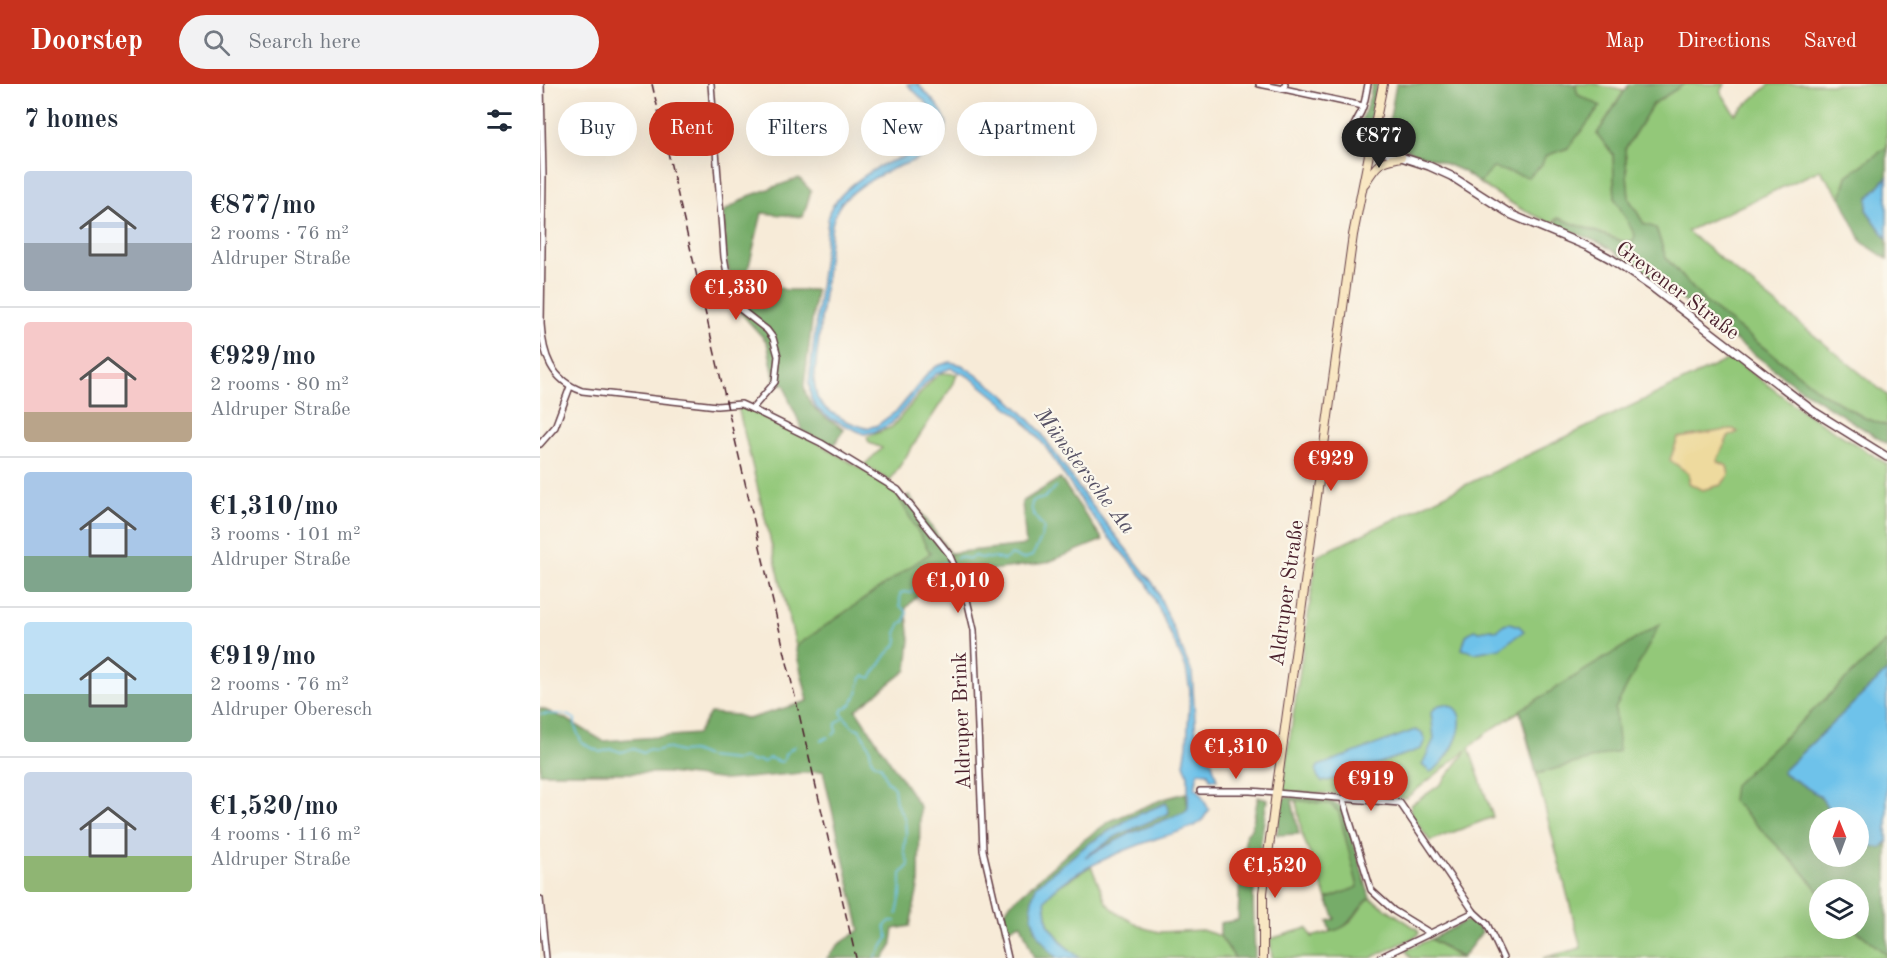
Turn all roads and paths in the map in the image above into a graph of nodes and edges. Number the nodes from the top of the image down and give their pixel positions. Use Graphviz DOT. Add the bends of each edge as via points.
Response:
graph roads {
  1 [pos="541,84"];
  2 [pos="711,84"];
  3 [pos="1259,84"];
  4 [pos="1368,84"];
  5 [pos="1383,84"];
  6 [pos="1284,87"];
  7 [pos="1363,106"];
  8 [pos="1370,147"];
  9 [pos="1401,157"];
  10 [pos="541,177"];
  11 [pos="1362,186"];
  12 [pos="570,387"];
  13 [pos="752,409"];
  14 [pos="540,444"];
  15 [pos="1887,457"];
  16 [pos="1200,791"];
  17 [pos="1276,793"];
  18 [pos="1343,799"];
  19 [pos="540,899"];
  20 [pos="1474,912"];
  21 [pos="1430,933"];
  22 [pos="546,958"];
  23 [pos="1008,958"];
  24 [pos="1263,958"];
  25 [pos="1379,958"];
  26 [pos="1503,958"];
  1 -- 10 [label="street"];
  2 -- 13 [label="street" via="724,257 730,289 739,308 773,338 778,356 775,382"];
  3 -- 6 [label="street"];
  4 -- 7 [label="street"];
  5 -- 8 [label="main road, Aldruper Straße"];
  6 -- 7 [label="street"];
  7 -- 8 [label="street" via="1351,135 1354,141"];
  8 -- 9 [label="street, Grevener Straße"];
  8 -- 11 [label="main road, Aldruper Straße"];
  9 -- 11 [label="main road" via="1377,164"];
  9 -- 15 [label="street, Grevener Straße" via="1451,176 1512,215 1611,259 1813,411"];
  10 -- 12 [label="street" via="542,336 549,363"];
  11 -- 17 [label="main road, Aldruper Straße"];
  12 -- 13 [label="street, Aldruper Brink" via="599,394 741,404"];
  12 -- 14 [label="street" via="555,427"];
  13 -- 23 [label="street, Aldruper Brink" via="821,443 898,490 949,554 965,591 974,630 983,850"];
  16 -- 17 [label="street"];
  17 -- 18 [label="street"];
  17 -- 24 [label="main road, Aldruper Straße" via="1263,893"];
  18 -- 20 [label="street" via="1400,802"];
  18 -- 21 [label="street" via="1371,890 1394,911"];
  19 -- 22 [label="street"];
  20 -- 21 [label="street"];
  20 -- 26 [label="street" via="1486,924"];
  21 -- 25 [label="street"];
}
